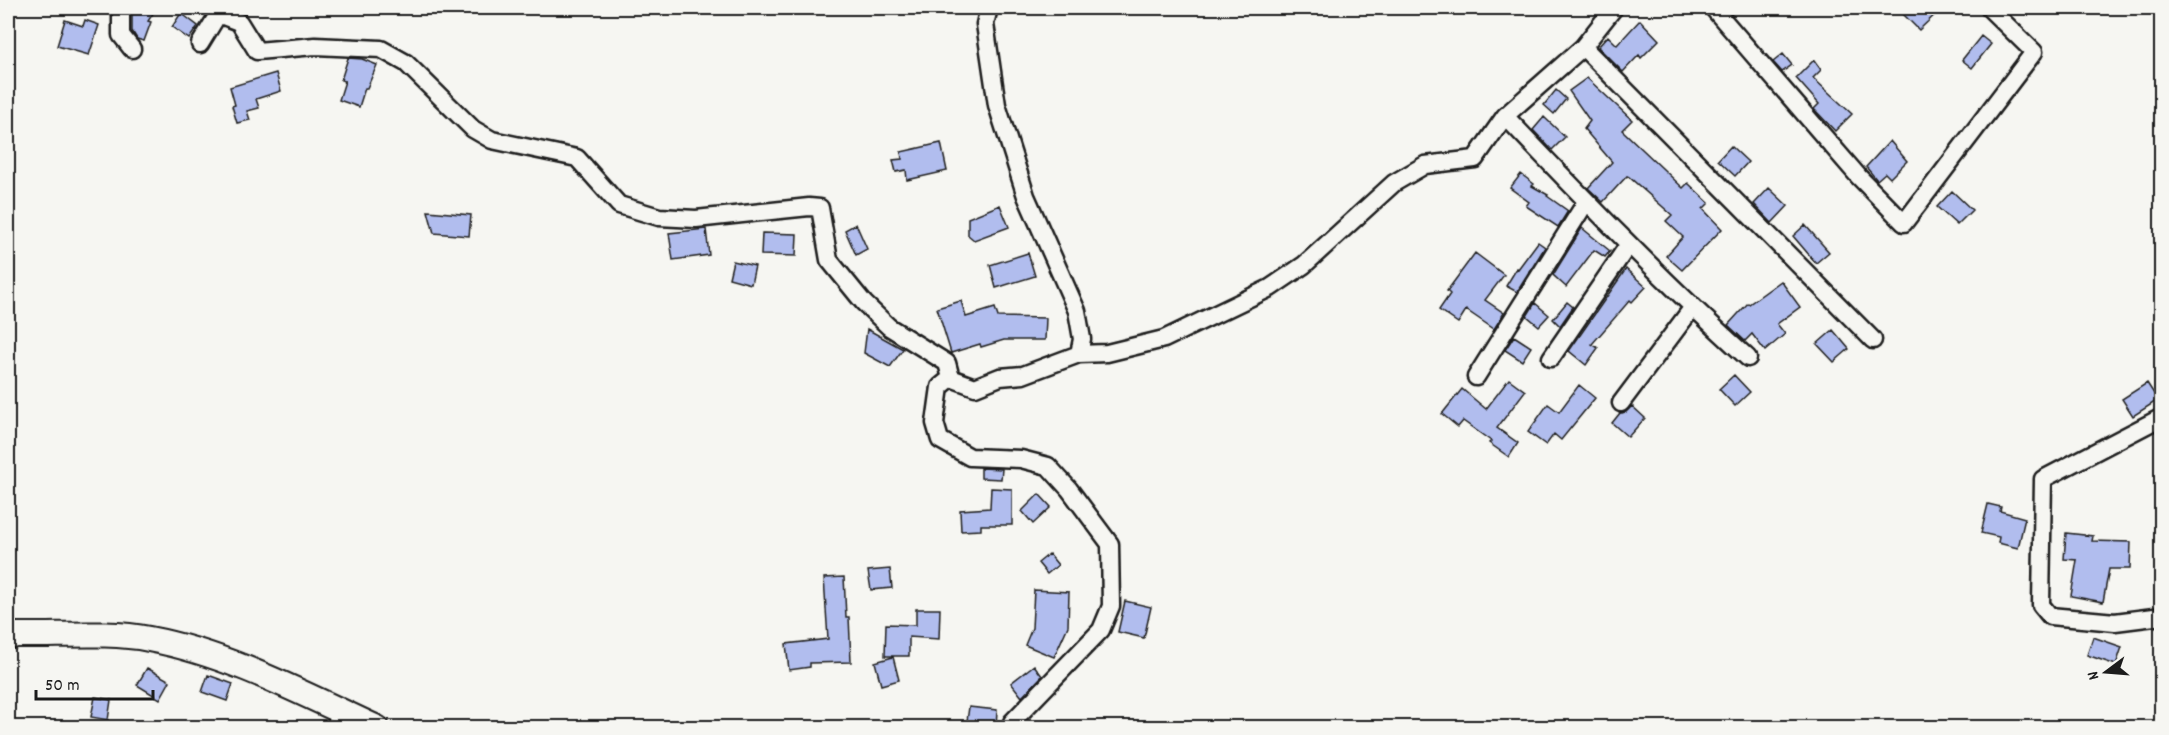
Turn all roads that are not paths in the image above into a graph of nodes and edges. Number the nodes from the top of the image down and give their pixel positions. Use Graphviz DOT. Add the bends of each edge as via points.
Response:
graph roads {
  1 [pos="121,8"];
  2 [pos="989,8"];
  3 [pos="1614,8"];
  4 [pos="1713,8"];
  5 [pos="1989,8"];
  6 [pos="220,10"];
  7 [pos="200,44"];
  8 [pos="1583,47"];
  9 [pos="132,48"];
  10 [pos="1505,116"];
  11 [pos="1586,202"];
  12 [pos="1629,244"];
  13 [pos="1693,307"];
  14 [pos="1873,340"];
  15 [pos="1079,354"];
  16 [pos="1551,358"];
  17 [pos="1748,358"];
  18 [pos="1476,377"];
  19 [pos="951,378"];
  20 [pos="1621,403"];
  21 [pos="2162,417"];
  22 [pos="2162,616"];
  23 [pos="8,637"];
  24 [pos="378,728"];
  25 [pos="1011,728"];
  1 -- 9 [label="street" via="121,35"];
  2 -- 15 [label="street" via="985,24 997,105 1026,195 1077,311 1082,339"];
  3 -- 8 [label="street"];
  4 -- 5 [label="street" via="1859,177 1904,223 2034,52"];
  6 -- 7 [label="street"];
  6 -- 19 [label="street" via="239,21 257,51 315,46 381,49 406,63 473,129 492,140 577,158 619,206 659,217 696,219 820,208 830,260 889,327 947,363"];
  8 -- 10 [label="street"];
  8 -- 14 [label="street"];
  10 -- 11 [label="street"];
  10 -- 15 [label="street" via="1475,159 1425,165 1394,183 1304,265 1270,288 1164,339 1107,353"];
  11 -- 12 [label="street"];
  11 -- 18 [label="street"];
  12 -- 13 [label="street"];
  12 -- 16 [label="street"];
  13 -- 17 [label="street"];
  13 -- 20 [label="street"];
  15 -- 19 [label="street" via="1023,375 1000,377 975,387"];
  19 -- 25 [label="street" via="940,387 935,423 940,440 970,457 1021,459 1048,466 1110,544 1111,606 1101,630 1012,722"];
  21 -- 22 [label="street" via="2043,478 2041,605 2050,616 2115,622"];
  23 -- 24 [label="street" via="148,639 228,660"];
}
